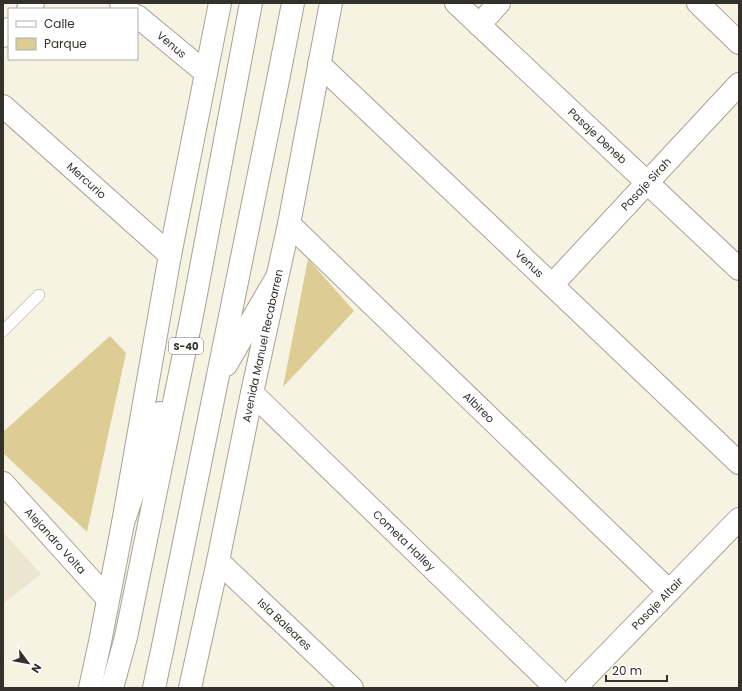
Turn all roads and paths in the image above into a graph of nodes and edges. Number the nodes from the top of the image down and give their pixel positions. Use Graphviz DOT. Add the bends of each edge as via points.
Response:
graph roads {
  1 [pos="220,3"];
  2 [pos="247,3"];
  3 [pos="251,3"];
  4 [pos="293,3"];
  5 [pos="331,3"];
  6 [pos="456,3"];
  7 [pos="499,3"];
  8 [pos="698,3"];
  9 [pos="138,17"];
  10 [pos="479,25"];
  11 [pos="245,35"];
  12 [pos="739,43"];
  13 [pos="319,64"];
  14 [pos="206,73"];
  15 [pos="739,84"];
  16 [pos="3,106"];
  17 [pos="648,182"];
  18 [pos="289,224"];
  19 [pos="170,255"];
  20 [pos="739,269"];
  21 [pos="277,276"];
  22 [pos="552,285"];
  23 [pos="39,295"];
  24 [pos="192,315"];
  25 [pos="3,330"];
  26 [pos="216,382"];
  27 [pos="252,393"];
  28 [pos="739,464"];
  29 [pos="3,483"];
  30 [pos="739,519"];
  31 [pos="123,523"];
  32 [pos="218,561"];
  33 [pos="669,591"];
  34 [pos="108,599"];
  35 [pos="90,688"];
  36 [pos="112,688"];
  37 [pos="154,688"];
  38 [pos="190,688"];
  39 [pos="352,688"];
  40 [pos="556,688"];
  41 [pos="576,688"];
  1 -- 14 [label="street"];
  2 -- 11 [label="street"];
  3 -- 11 [label="street, S-40"];
  4 -- 26 [label="street"];
  5 -- 13 [label="street, Avenida Manuel Recabarren"];
  6 -- 10 [label="street, Pasaje Deneb"];
  7 -- 10 [label="street"];
  8 -- 12 [label="street"];
  9 -- 14 [label="street, Venus"];
  10 -- 17 [label="street, Pasaje Deneb"];
  11 -- 24 [label="street, S-40"];
  13 -- 18 [label="street, Avenida Manuel Recabarren"];
  13 -- 22 [label="street, Venus"];
  14 -- 19 [label="street"];
  15 -- 17 [label="street, Pasaje Sirah"];
  16 -- 19 [label="street, Mercurio"];
  17 -- 20 [label="street, Pasaje Deneb"];
  17 -- 22 [label="street, Pasaje Sirah"];
  18 -- 21 [label="street, Avenida Manuel Recabarren"];
  18 -- 33 [label="street, Albireo"];
  19 -- 31 [label="street"];
  21 -- 26 [label="street"];
  21 -- 27 [label="street, Avenida Manuel Recabarren"];
  22 -- 28 [label="street, Venus"];
  23 -- 25 [label="lane"];
  24 -- 31 [label="street"];
  24 -- 36 [label="street, S-40" via="126,637"];
  26 -- 37 [label="street"];
  27 -- 32 [label="street, Avenida Manuel Recabarren"];
  27 -- 40 [label="street, Cometa Halley"];
  29 -- 34 [label="street, Alejandro Volta"];
  30 -- 33 [label="street, Pasaje Altair"];
  31 -- 34 [label="street"];
  32 -- 38 [label="street, Avenida Manuel Recabarren"];
  32 -- 39 [label="street, Isla Baleares"];
  33 -- 41 [label="street, Pasaje Altair"];
  34 -- 35 [label="street"];
}
